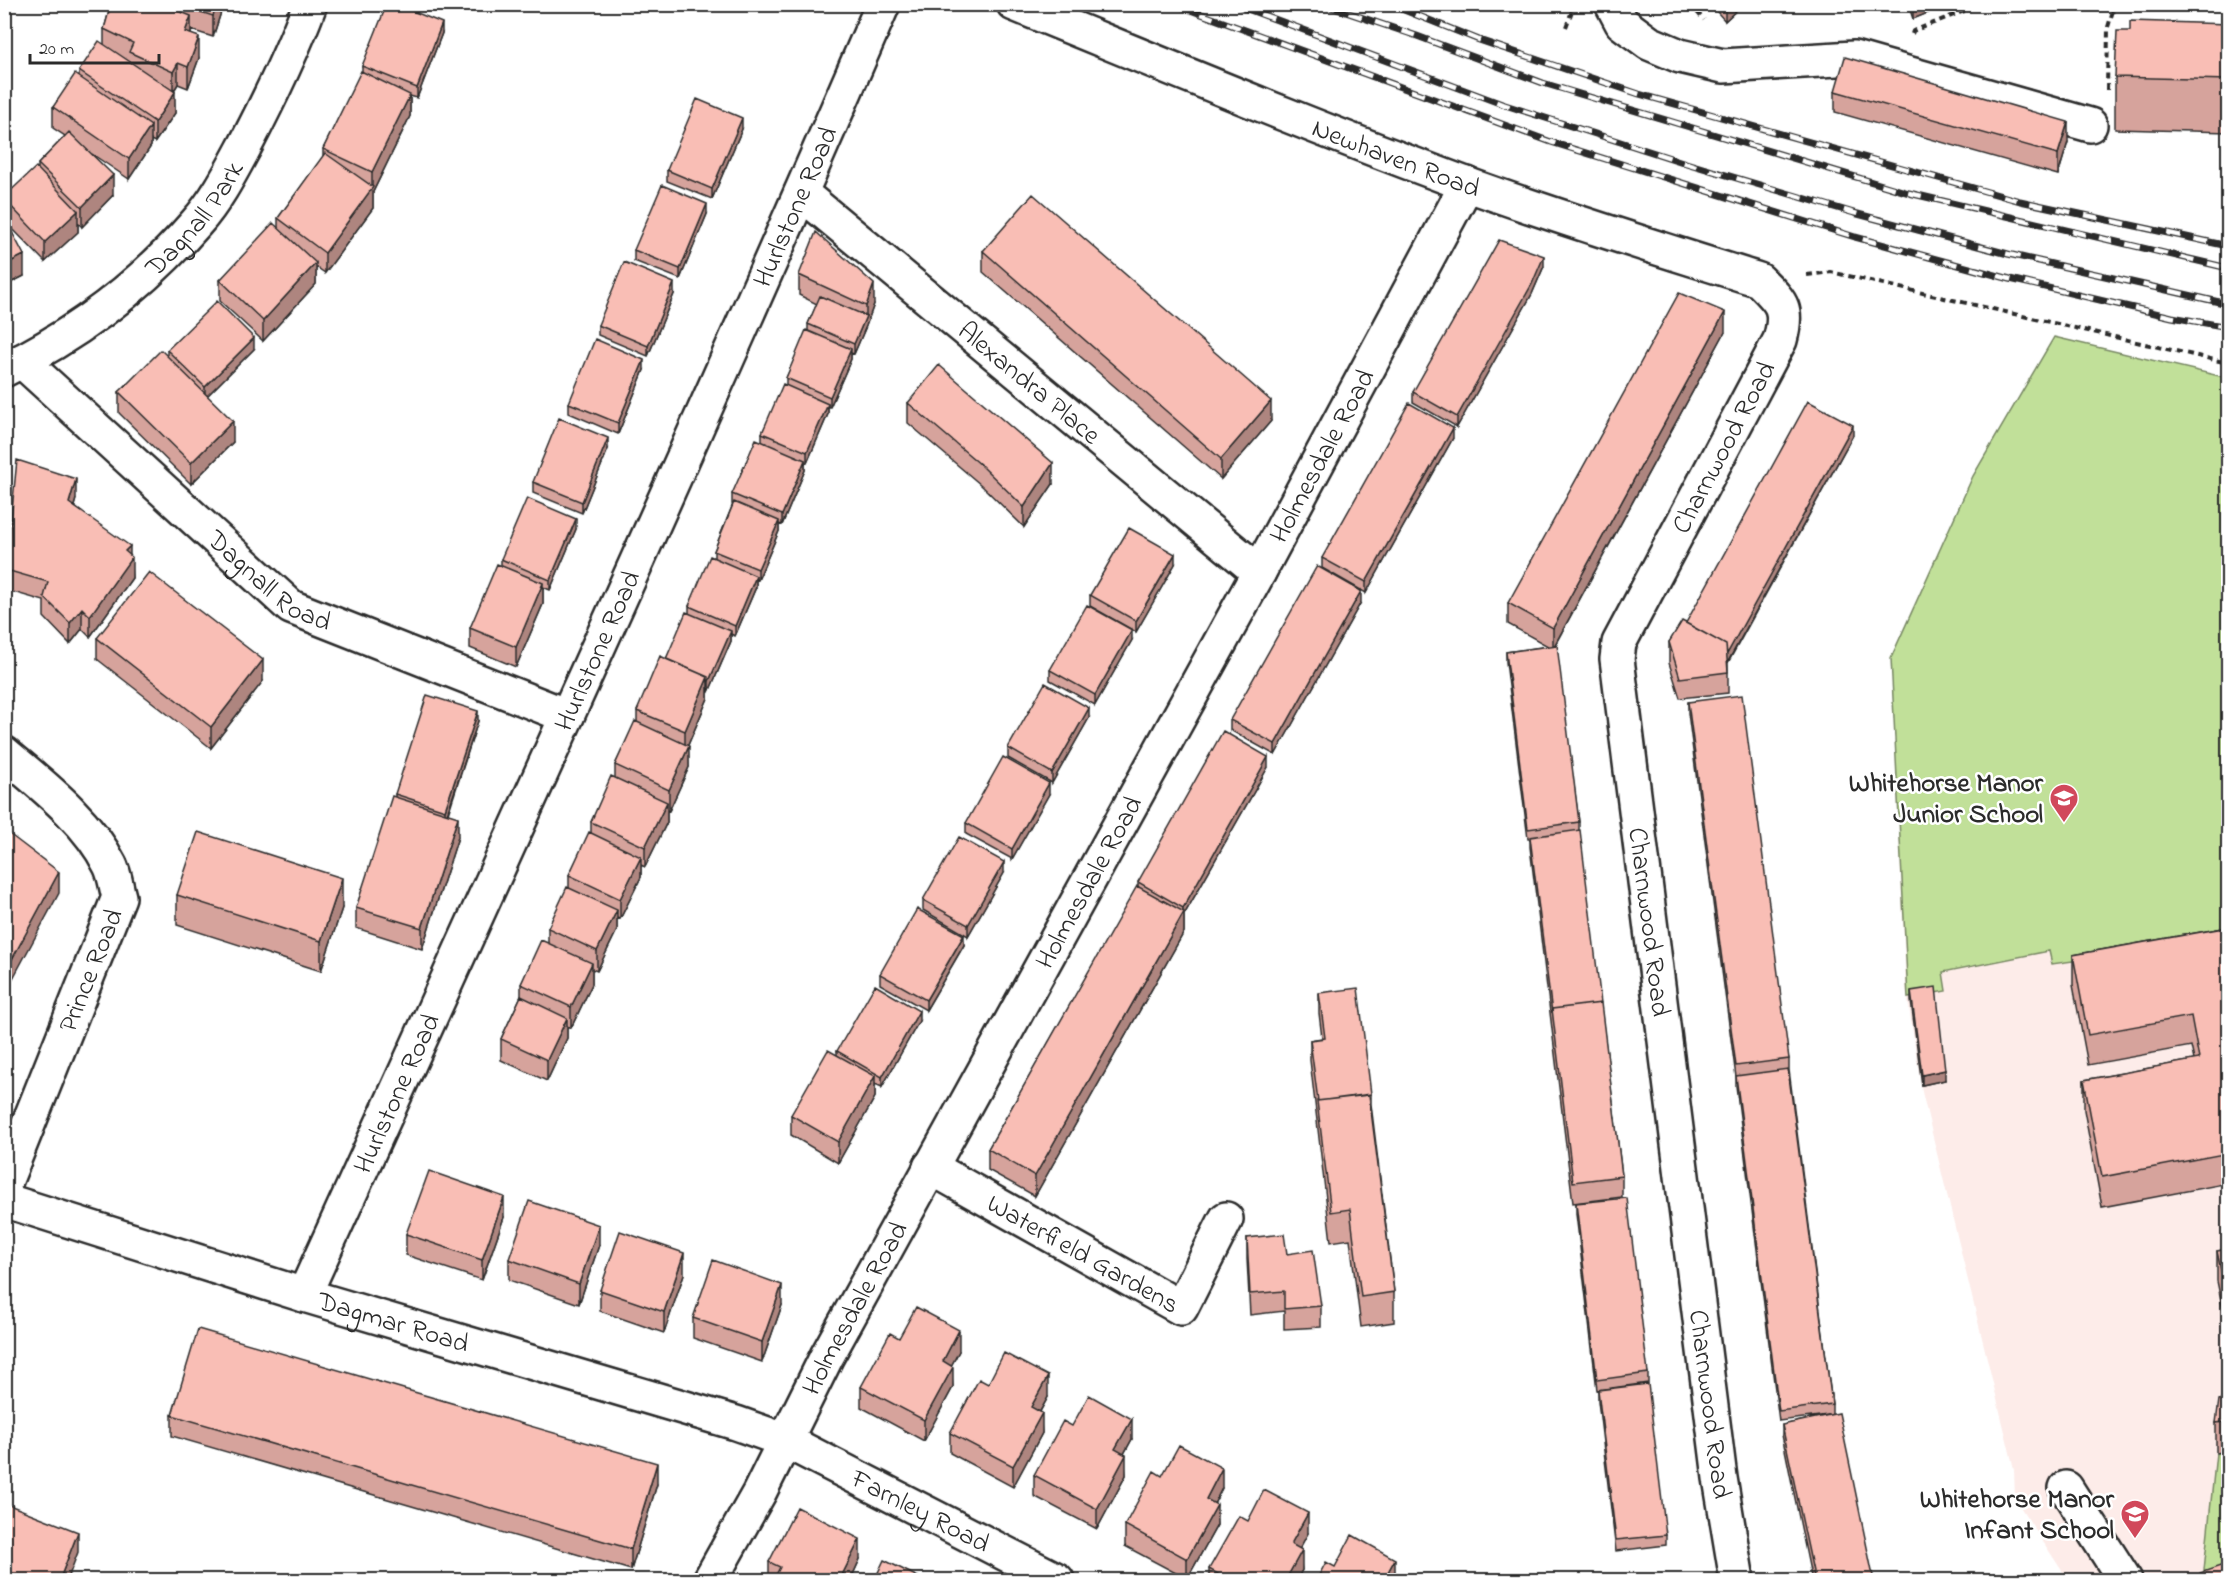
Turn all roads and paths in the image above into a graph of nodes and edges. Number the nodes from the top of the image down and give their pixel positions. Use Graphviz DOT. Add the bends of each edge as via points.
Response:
graph roads {
  1 [pos="310,4"];
  2 [pos="883,4"];
  3 [pos="1014,4"];
  4 [pos="1575,4"];
  5 [pos="1612,4"];
  6 [pos="1982,4"];
  7 [pos="2115,4"];
  8 [pos="1566,27"];
  9 [pos="1898,71"];
  10 [pos="2090,125"];
  11 [pos="1467,184"];
  12 [pos="801,193"];
  13 [pos="1770,291"];
  14 [pos="2229,363"];
  15 [pos="13,366"];
  16 [pos="1259,572"];
  17 [pos="567,716"];
  18 [pos="4,753"];
  19 [pos="930,1167"];
  20 [pos="4,1185"];
  21 [pos="4,1200"];
  22 [pos="1226,1219"];
  23 [pos="304,1295"];
  24 [pos="784,1440"];
  25 [pos="2066,1488"];
  26 [pos="710,1581"];
  27 [pos="1057,1581"];
  28 [pos="1737,1581"];
  29 [pos="2125,1581"];
  1 -- 15 [label="street, Dagnall Park" via="272,96 231,172 198,222 146,276 92,320"];
  2 -- 12 [label="street, Hurlstone Road"];
  3 -- 11 [label="street, Newhaven Road"];
  4 -- 8 [label="path"];
  5 -- 9 [label="street" via="1622,23 1649,43 1680,56 1723,66 1854,58"];
  6 -- 9 [label="path" via="1913,31"];
  7 -- 10 [label="path" via="2108,27 2107,125"];
  9 -- 10 [label="street"];
  11 -- 13 [label="street, Newhaven Road"];
  11 -- 16 [label="street, Holmesdale Road"];
  12 -- 16 [label="street, Alexandra Place"];
  12 -- 17 [label="street, Hurlstone Road"];
  13 -- 14 [label="path" via="1831,272"];
  13 -- 28 [label="street, Charnwood Road" via="1785,323 1780,340 1619,643 1617,659 1720,1478"];
  15 -- 17 [label="street, Dagnall Road" via="291,607"];
  16 -- 19 [label="street, Holmesdale Road"];
  17 -- 23 [label="street, Hurlstone Road"];
  18 -- 20 [label="street, Prince Road" via="91,833 111,868 119,897"];
  19 -- 22 [label="street, Waterfield Gardens" via="1181,1308"];
  19 -- 24 [label="street, Holmesdale Road"];
  21 -- 23 [label="street, Dagmar Road"];
  23 -- 24 [label="street, Dagmar Road"];
  24 -- 26 [label="street, Holmesdale Road"];
  24 -- 27 [label="street, Farnley Road"];
  25 -- 29 [label="street"];
}
